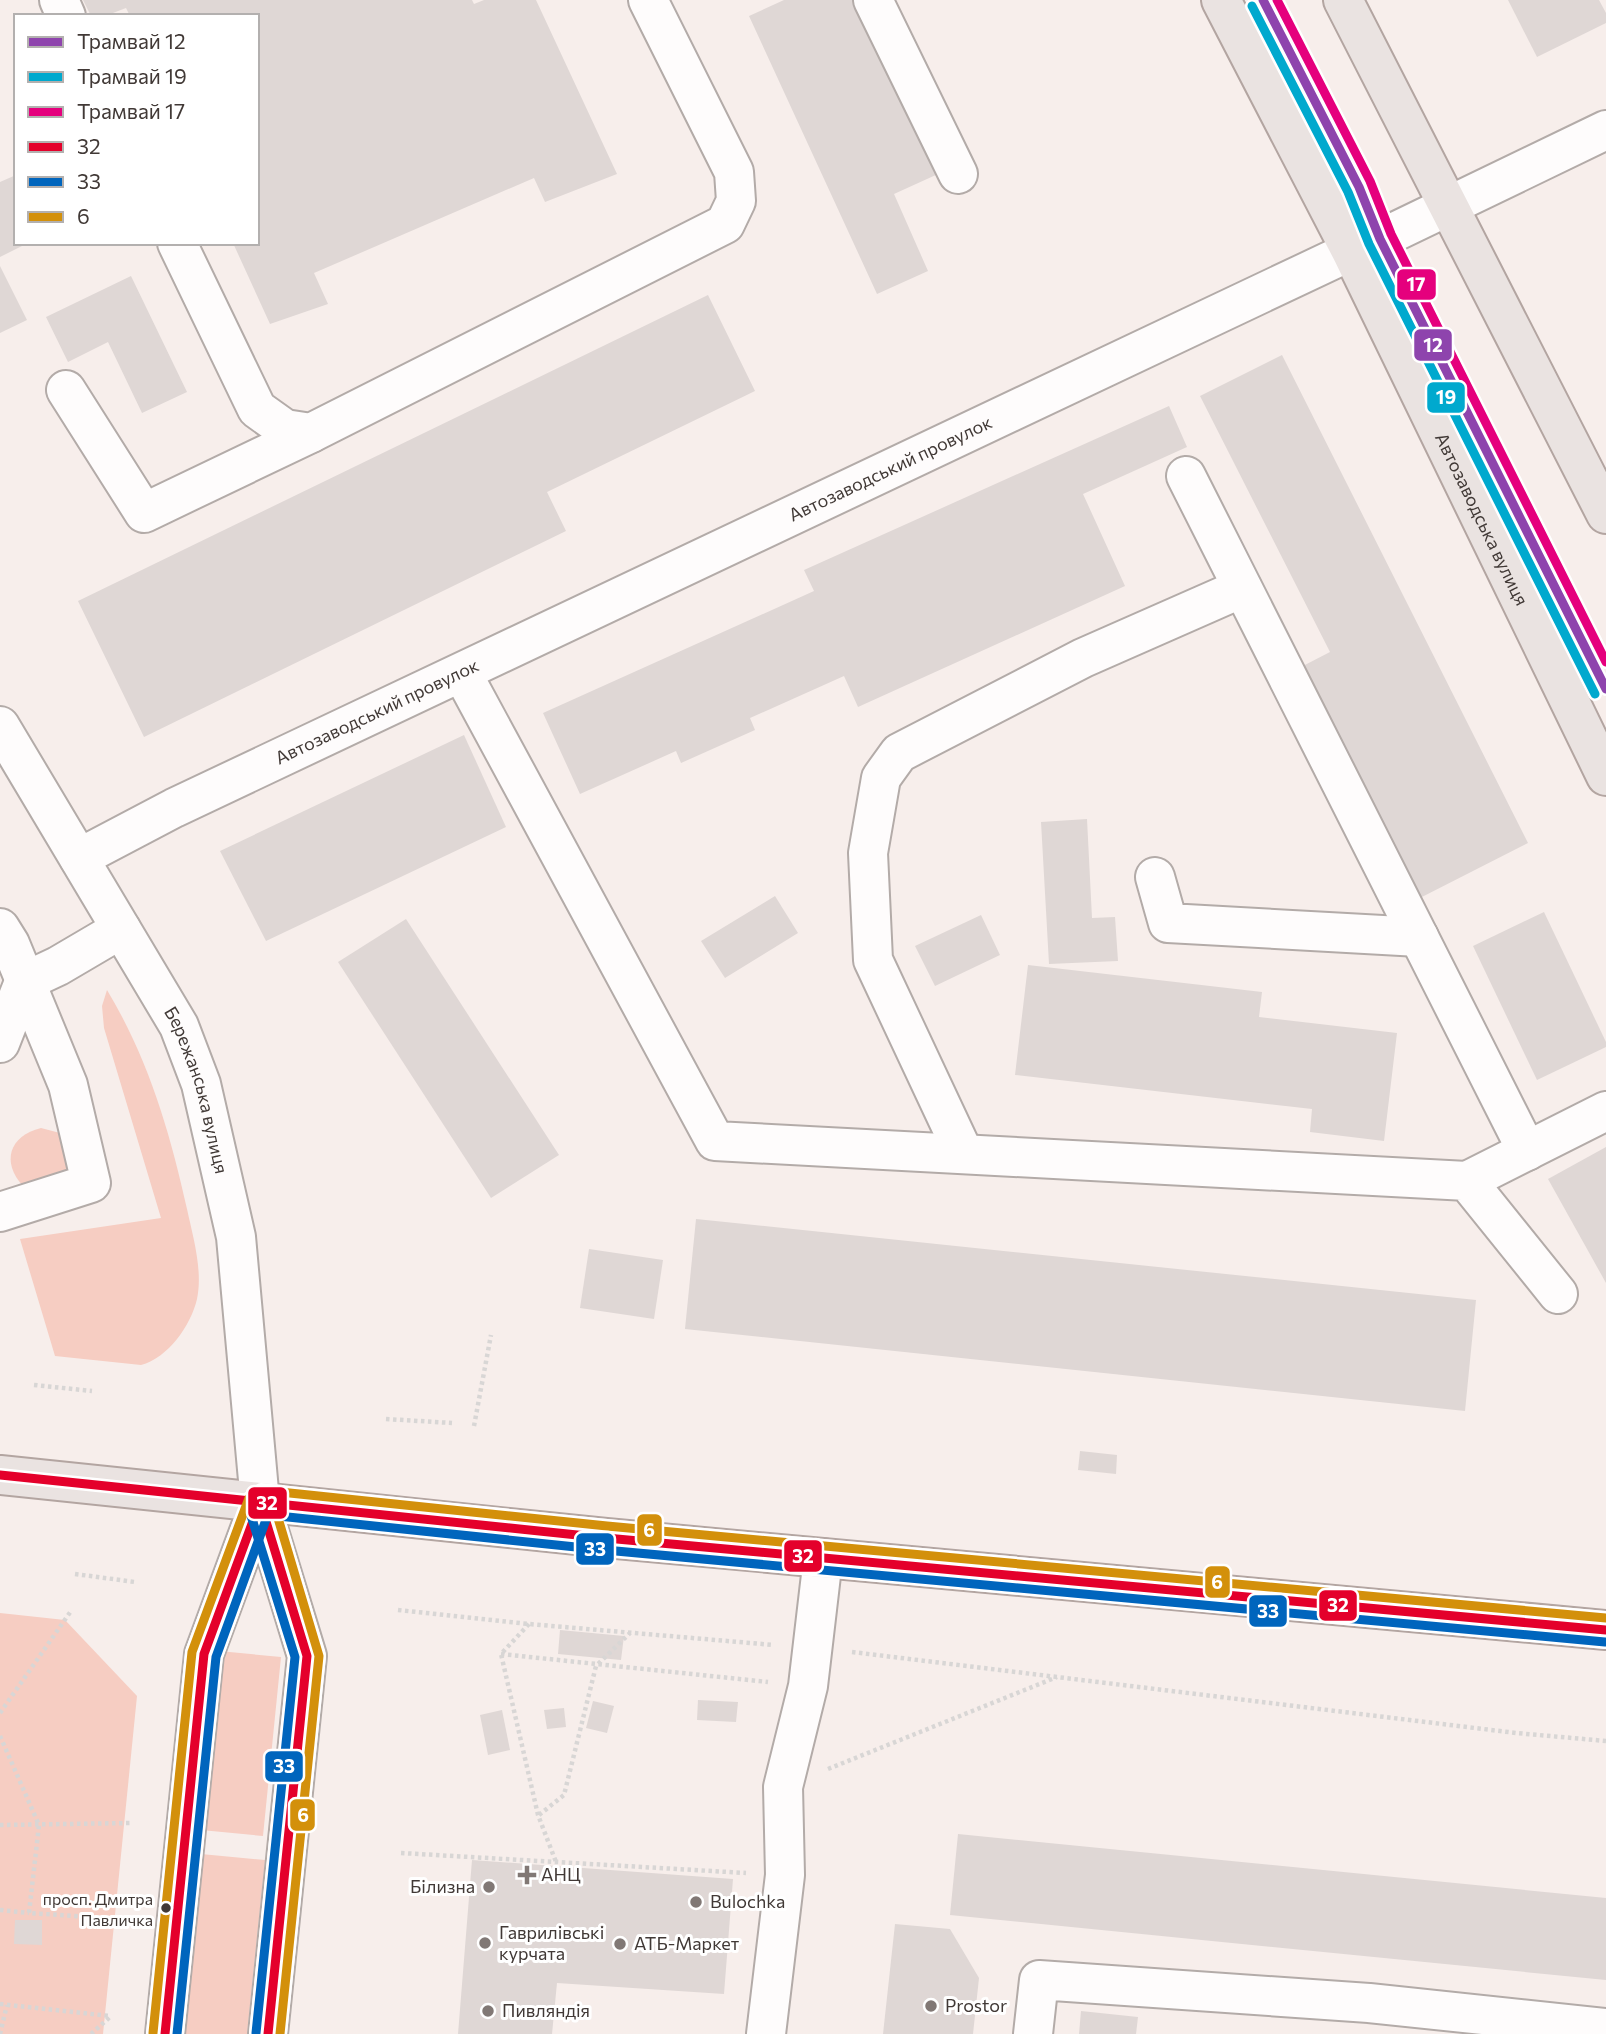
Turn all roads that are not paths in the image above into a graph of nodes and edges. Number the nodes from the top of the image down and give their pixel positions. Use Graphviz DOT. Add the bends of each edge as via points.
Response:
graph roads {
  1 [pos="648,0"];
  2 [pos="873,0"];
  3 [pos="1221,0"];
  4 [pos="1343,0"];
  5 [pos="1606,130"];
  6 [pos="958,174"];
  7 [pos="1448,206"];
  8 [pos="178,245"];
  9 [pos="1351,251"];
  10 [pos="66,390"];
  11 [pos="311,433"];
  12 [pos="1186,476"];
  13 [pos="1606,514"];
  14 [pos="1242,588"];
  15 [pos="462,673"];
  16 [pos="0,726"];
  17 [pos="1606,776"];
  18 [pos="79,858"];
  19 [pos="1155,877"];
  20 [pos="0,928"];
  21 [pos="121,929"];
  22 [pos="1419,937"];
  23 [pos="24,982"];
  24 [pos="0,1043"];
  25 [pos="1606,1111"];
  26 [pos="1527,1151"];
  27 [pos="964,1153"];
  28 [pos="1466,1181"];
  29 [pos="0,1212"];
  30 [pos="1558,1294"];
  31 [pos="0,1475"];
  32 [pos="260,1502"];
  33 [pos="823,1558"];
  34 [pos="1606,1630"];
  35 [pos="1368,2019"];
  36 [pos="1606,2028"];
  37 [pos="165,2034"];
  38 [pos="268,2034"];
  39 [pos="766,2034"];
  40 [pos="1033,2034"];
  1 -- 11 [label="street" via="734,172 736,201 725,224"];
  2 -- 6 [label="street"];
  3 -- 9 [label="main road, Автозаводська вулиця"];
  4 -- 7 [label="main road"];
  5 -- 7 [label="street, Автозаводський провулок"];
  7 -- 9 [label="street, Автозаводський провулок"];
  7 -- 13 [label="main road"];
  8 -- 11 [label="street" via="257,409 285,429"];
  9 -- 15 [label="street, Автозаводський провулок"];
  9 -- 17 [label="main road, Автозаводська вулиця"];
  10 -- 11 [label="street" via="144,513"];
  12 -- 14 [label="street"];
  14 -- 22 [label="street"];
  14 -- 27 [label="street" via="1083,658 898,753 881,778 868,853 873,960"];
  15 -- 18 [label="street, Автозаводський провулок" via="174,808"];
  15 -- 27 [label="street" via="715,1140"];
  16 -- 18 [label="street, Бережанська вулиця"];
  18 -- 21 [label="street, Бережанська вулиця"];
  19 -- 22 [label="street" via="1168,923"];
  20 -- 23 [label="street"];
  21 -- 23 [label="street"];
  21 -- 32 [label="street, Бережанська вулиця" via="179,1026 201,1084 236,1237"];
  22 -- 26 [label="street"];
  23 -- 24 [label="street"];
  23 -- 29 [label="street" via="68,1085 91,1183"];
  25 -- 26 [label="street"];
  26 -- 28 [label="street"];
  27 -- 28 [label="street"];
  28 -- 30 [label="street"];
  31 -- 32 [label="main road"];
  32 -- 33 [label="main road"];
  32 -- 37 [label="street" via="204,1654"];
  32 -- 38 [label="street" via="307,1656"];
  33 -- 34 [label="main road"];
  33 -- 39 [label="street" via="808,1686 783,1787 785,1875"];
  35 -- 36 [label="street"];
  35 -- 40 [label="street" via="1040,1980"];
}
